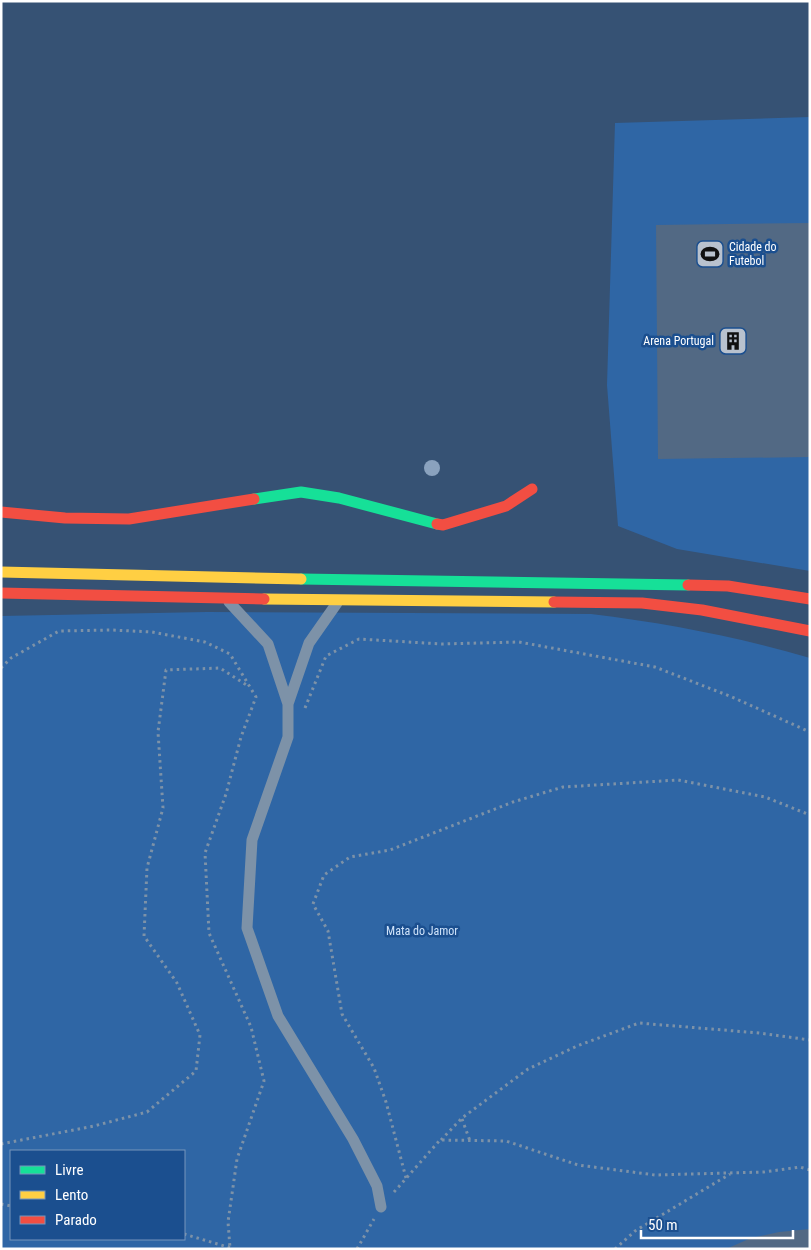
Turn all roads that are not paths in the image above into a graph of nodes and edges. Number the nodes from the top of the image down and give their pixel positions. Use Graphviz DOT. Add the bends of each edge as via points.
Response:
graph roads {
  1 [pos="532,489"];
  2 [pos="1,512"];
  3 [pos="1,572"];
  4 [pos="1,593"];
  5 [pos="226,599"];
  6 [pos="340,599"];
  7 [pos="810,599"];
  8 [pos="810,631"];
  9 [pos="288,704"];
  10 [pos="381,1207"];
  1 -- 2 [label="main road" via="506,506 443,525 339,498 301,492 129,519"];
  3 -- 7 [label="main road" via="224,578 639,582 728,586"];
  4 -- 5 [label="main road"];
  5 -- 6 [label="main road"];
  5 -- 9 [label="lane" via="268,644"];
  6 -- 8 [label="main road" via="642,603 702,610"];
  6 -- 9 [label="lane" via="309,643"];
  9 -- 10 [label="lane" via="288,737 252,840 247,928 278,1016 353,1139 377,1186"];
}
